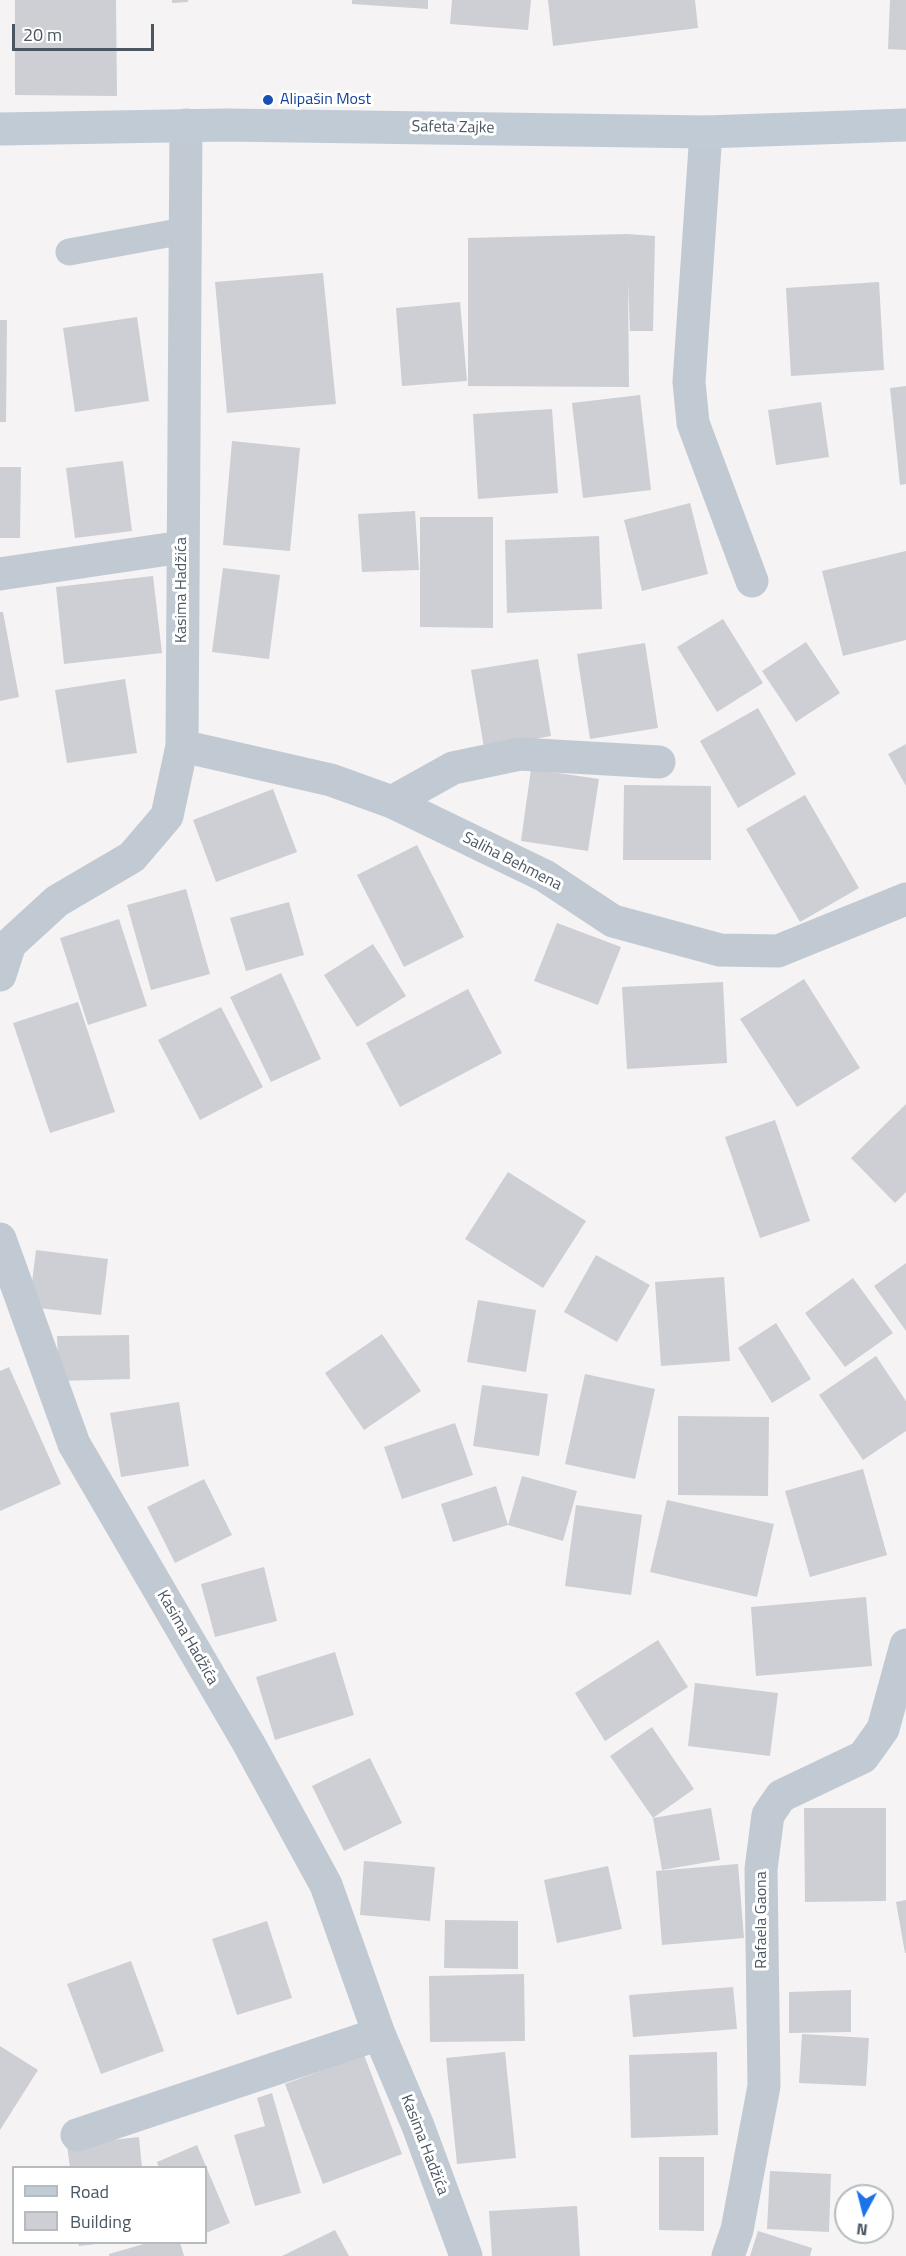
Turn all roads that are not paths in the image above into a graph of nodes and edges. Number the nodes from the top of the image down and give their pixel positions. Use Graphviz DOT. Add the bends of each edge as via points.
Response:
graph roads {
  1 [pos="186,125"];
  2 [pos="906,125"];
  3 [pos="0,129"];
  4 [pos="706,132"];
  5 [pos="184,231"];
  6 [pos="69,252"];
  7 [pos="182,547"];
  8 [pos="0,574"];
  9 [pos="752,581"];
  10 [pos="182,746"];
  11 [pos="659,762"];
  12 [pos="393,802"];
  13 [pos="906,899"];
  14 [pos="0,975"];
  15 [pos="0,1239"];
  16 [pos="906,1645"];
  17 [pos="379,2034"];
  18 [pos="77,2135"];
  19 [pos="466,2256"];
  20 [pos="728,2256"];
  1 -- 3 [label="main road, Safeta Zajke"];
  1 -- 4 [label="main road, Safeta Zajke"];
  1 -- 5 [label="street, Kasima Hadžića"];
  2 -- 4 [label="main road, Safeta Zajke"];
  4 -- 9 [label="street" via="689,382 693,423"];
  5 -- 6 [label="lane"];
  5 -- 7 [label="street, Kasima Hadžića"];
  7 -- 8 [label="street"];
  7 -- 10 [label="street, Kasima Hadžića"];
  10 -- 12 [label="street, Saliha Behmena" via="331,780"];
  10 -- 14 [label="street, Kasima Hadžića" via="167,816 132,857 57,901 10,944"];
  11 -- 12 [label="street" via="520,754 453,768"];
  12 -- 13 [label="street, Saliha Behmena" via="545,876 614,921 720,950 778,951"];
  15 -- 17 [label="street, Kasima Hadžića" via="74,1444 326,1884"];
  16 -- 20 [label="street, Rafaela Gaona" via="883,1729 863,1757 781,1796 768,1815 761,1869 764,2086 737,2230"];
  17 -- 18 [label="street"];
  17 -- 19 [label="street, Kasima Hadžića"];
}
